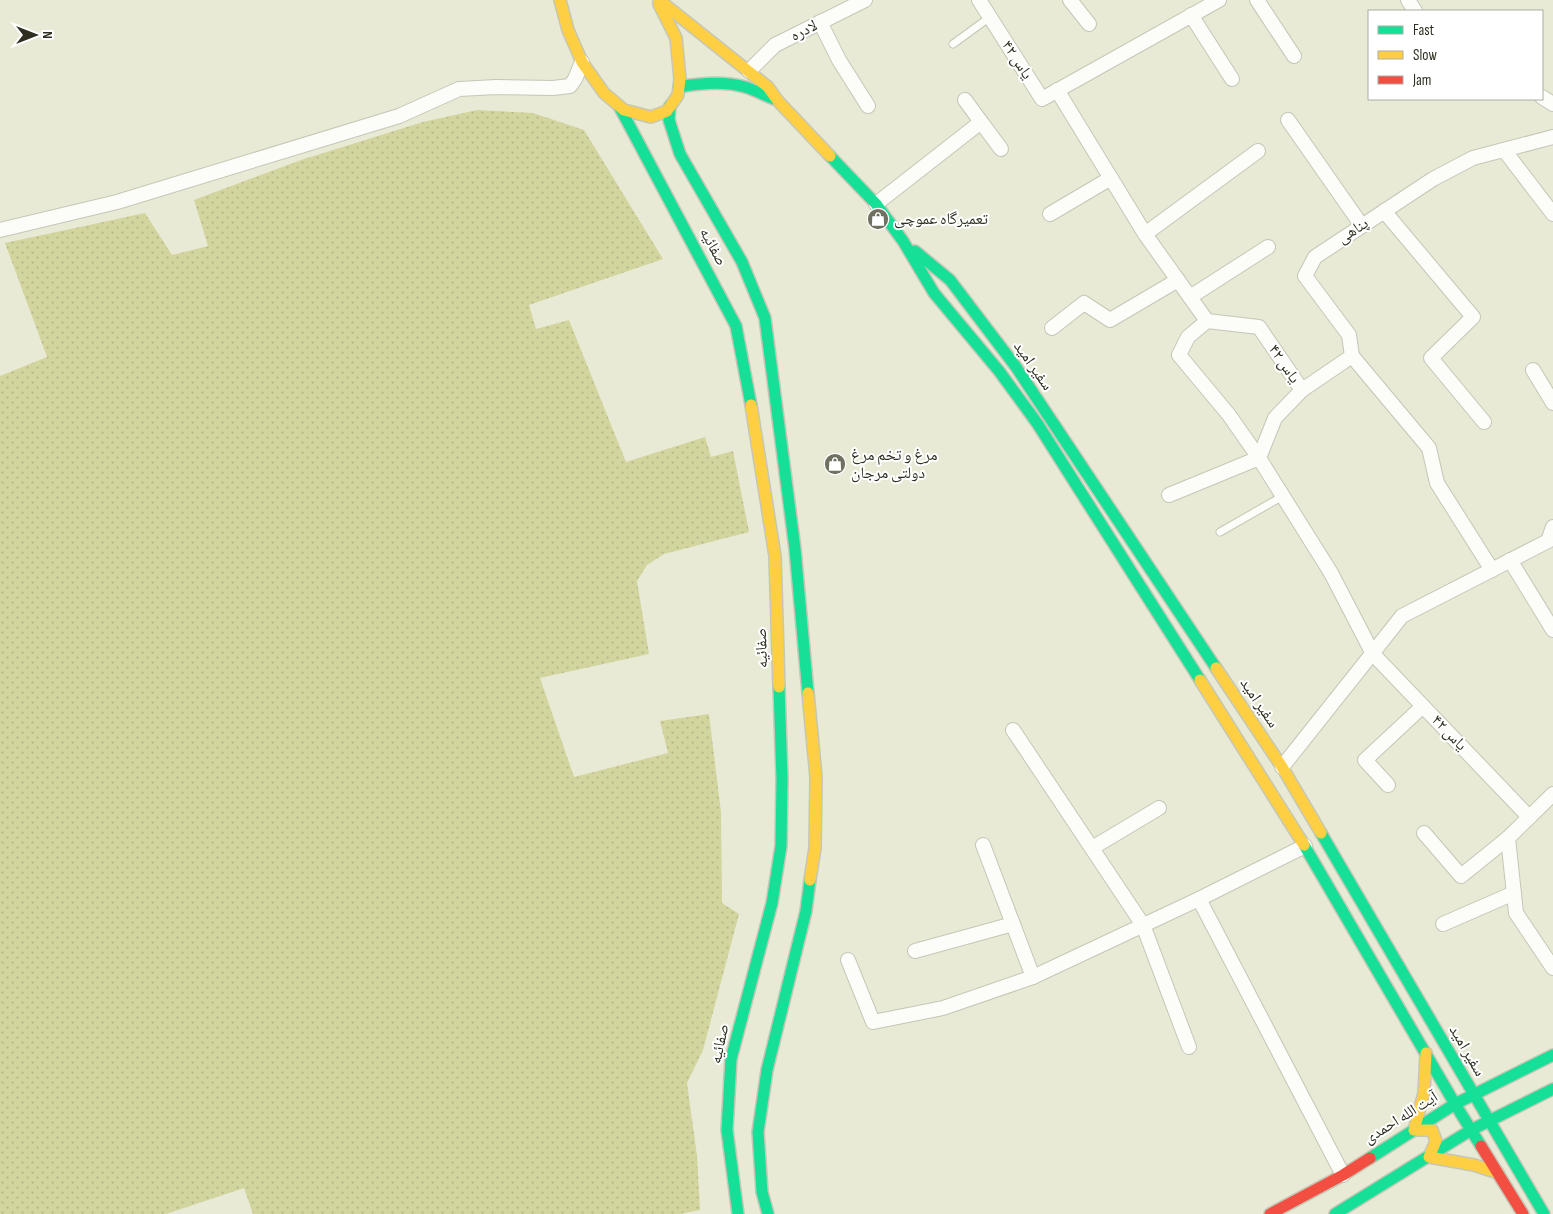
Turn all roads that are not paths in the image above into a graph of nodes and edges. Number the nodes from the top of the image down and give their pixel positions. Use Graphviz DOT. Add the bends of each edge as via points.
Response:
graph roads {
  1 [pos="560,0"];
  2 [pos="658,0"];
  3 [pos="865,0"];
  4 [pos="979,0"];
  5 [pos="1070,0"];
  6 [pos="1219,0"];
  7 [pos="1257,0"];
  8 [pos="1191,16"];
  9 [pos="990,17"];
  10 [pos="820,22"];
  11 [pos="1089,24"];
  12 [pos="953,44"];
  13 [pos="1294,56"];
  14 [pos="582,62"];
  15 [pos="749,71"];
  16 [pos="1232,79"];
  17 [pos="679,87"];
  18 [pos="1057,90"];
  19 [pos="965,100"];
  20 [pos="778,101"];
  21 [pos="619,106"];
  22 [pos="670,106"];
  23 [pos="868,106"];
  24 [pos="1288,120"];
  25 [pos="982,122"];
  26 [pos="1553,137"];
  27 [pos="1002,149"];
  28 [pos="1504,150"];
  29 [pos="1258,151"];
  30 [pos="1111,178"];
  31 [pos="876,204"];
  32 [pos="1384,212"];
  33 [pos="1050,214"];
  34 [pos="1553,214"];
  35 [pos="1362,226"];
  36 [pos="0,230"];
  37 [pos="1145,234"];
  38 [pos="902,241"];
  39 [pos="1268,247"];
  40 [pos="1178,280"];
  41 [pos="1190,297"];
  42 [pos="1207,321"];
  43 [pos="1052,328"];
  44 [pos="1352,356"];
  45 [pos="1533,370"];
  46 [pos="1302,390"];
  47 [pos="1553,403"];
  48 [pos="1484,422"];
  49 [pos="1260,458"];
  50 [pos="1169,495"];
  51 [pos="1283,496"];
  52 [pos="1553,527"];
  53 [pos="1220,532"];
  54 [pos="1510,560"];
  55 [pos="1492,570"];
  56 [pos="1553,630"];
  57 [pos="1373,654"];
  58 [pos="1423,706"];
  59 [pos="1013,730"];
  60 [pos="1282,767"];
  61 [pos="1388,785"];
  62 [pos="1552,797"];
  63 [pos="1159,808"];
  64 [pos="1529,818"];
  65 [pos="1424,833"];
  66 [pos="1508,838"];
  67 [pos="982,845"];
  68 [pos="1305,846"];
  69 [pos="1092,848"];
  70 [pos="1514,893"];
  71 [pos="1199,900"];
  72 [pos="1013,924"];
  73 [pos="1443,924"];
  74 [pos="1143,925"];
  75 [pos="915,951"];
  76 [pos="848,960"];
  77 [pos="1553,968"];
  78 [pos="1033,977"];
  79 [pos="1437,1032"];
  80 [pos="1420,1041"];
  81 [pos="1189,1047"];
  82 [pos="1426,1053"];
  83 [pos="1553,1055"];
  84 [pos="1553,1089"];
  85 [pos="1473,1094"];
  86 [pos="1455,1104"];
  87 [pos="1489,1121"];
  88 [pos="1414,1130"];
  89 [pos="1472,1130"];
  90 [pos="1429,1157"];
  91 [pos="1498,1173"];
  92 [pos="1343,1174"];
  93 [pos="1352,1210"];
  94 [pos="738,1214"];
  95 [pos="768,1214"];
  96 [pos="1270,1214"];
  97 [pos="1335,1214"];
  98 [pos="1523,1214"];
  99 [pos="1544,1214"];
  1 -- 14 [label="street"];
  2 -- 15 [label="street, سفیر امید"];
  2 -- 17 [label="street" via="676,38"];
  3 -- 10 [label="street, لادره"];
  4 -- 9 [label="street, یاس ۴۲"];
  5 -- 11 [label="street"];
  6 -- 8 [label="street"];
  7 -- 13 [label="street"];
  8 -- 16 [label="street"];
  8 -- 18 [label="street"];
  9 -- 12 [label="lane"];
  9 -- 18 [label="street, یاس ۴۲" via="1042,98"];
  10 -- 15 [label="street, لادره" via="776,45"];
  10 -- 23 [label="street"];
  14 -- 21 [label="street" via="604,93"];
  14 -- 36 [label="street" via="570,86 459,89 398,116 118,202"];
  15 -- 20 [label="street, سفیر امید" via="768,87"];
  17 -- 20 [label="street" via="695,84 744,87"];
  17 -- 22 [label="street" via="678,95"];
  18 -- 30 [label="street"];
  19 -- 25 [label="street"];
  20 -- 31 [label="street, سفیر امید"];
  21 -- 22 [label="street" via="651,117 667,111"];
  21 -- 94 [label="street, صفائیه" via="736,326 776,556 781,846 772,903 731,1059 727,1130"];
  22 -- 95 [label="street, صفائیه" via="669,120 680,154 742,262 765,318 795,549 816,777 816,848 806,911 767,1070 758,1132 762,1192"];
  24 -- 35 [label="street"];
  25 -- 27 [label="street"];
  25 -- 31 [label="street"];
  26 -- 28 [label="street, پناهی"];
  28 -- 32 [label="street, پناهی" via="1473,158 1433,179"];
  28 -- 34 [label="street"];
  29 -- 37 [label="street"];
  30 -- 33 [label="street"];
  30 -- 37 [label="street"];
  31 -- 38 [label="street, سفیر امید"];
  32 -- 35 [label="street, پناهی"];
  32 -- 48 [label="street" via="1473,317 1431,358"];
  35 -- 44 [label="street, پناهی" via="1314,257 1305,276 1349,335"];
  37 -- 40 [label="street"];
  38 -- 60 [label="street, سفیر امید" via="950,280 1016,367"];
  38 -- 68 [label="street, سفیر امید" via="934,293 999,371 1037,423"];
  39 -- 41 [label="street"];
  40 -- 41 [label="street"];
  40 -- 43 [label="street" via="1110,320 1084,303"];
  41 -- 42 [label="street"];
  42 -- 46 [label="street, یاس ۴۲" via="1260,327"];
  42 -- 49 [label="street" via="1188,337 1180,354"];
  44 -- 46 [label="street"];
  44 -- 55 [label="street" via="1429,448 1437,483"];
  45 -- 47 [label="street"];
  46 -- 49 [label="street, یاس ۴۲" via="1275,418"];
  49 -- 50 [label="street"];
  49 -- 51 [label="street, یاس ۴۲"];
  51 -- 53 [label="lane"];
  51 -- 57 [label="street, یاس ۴۲" via="1331,573"];
  52 -- 54 [label="street" via="1548,541"];
  54 -- 55 [label="street"];
  54 -- 56 [label="street"];
  55 -- 57 [label="street" via="1402,616"];
  57 -- 58 [label="street, یاس ۴۲"];
  57 -- 60 [label="street"];
  58 -- 61 [label="street" via="1365,760"];
  58 -- 64 [label="street, یاس ۴۲"];
  59 -- 69 [label="street"];
  60 -- 79 [label="street, سفیر امید"];
  62 -- 64 [label="street"];
  63 -- 69 [label="street"];
  64 -- 66 [label="street"];
  65 -- 66 [label="street" via="1460,876"];
  66 -- 70 [label="street"];
  67 -- 72 [label="street"];
  68 -- 71 [label="street"];
  68 -- 80 [label="street, سفیر امید"];
  69 -- 74 [label="street"];
  70 -- 73 [label="street"];
  70 -- 77 [label="street" via="1516,913"];
  71 -- 74 [label="street"];
  71 -- 92 [label="street"];
  72 -- 75 [label="street"];
  72 -- 78 [label="street"];
  74 -- 78 [label="street"];
  74 -- 81 [label="street"];
  76 -- 78 [label="street" via="873,1022 943,1008"];
  79 -- 80 [label="street"];
  79 -- 85 [label="street, سفیر امید"];
  80 -- 82 [label="street, سفیر امید"];
  82 -- 86 [label="street, سفیر امید"];
  82 -- 88 [label="street" via="1424,1093"];
  83 -- 85 [label="street, آیت الله احمدی"];
  84 -- 87 [label="street"];
  85 -- 86 [label="street, آیت الله احمدی"];
  85 -- 87 [label="street, سفیر امید"];
  86 -- 88 [label="street, آیت الله احمدی"];
  86 -- 89 [label="street, سفیر امید"];
  87 -- 89 [label="street"];
  87 -- 99 [label="street, سفیر امید"];
  88 -- 90 [label="street" via="1432,1130 1436,1137"];
  88 -- 92 [label="street, آیت الله احمدی"];
  89 -- 90 [label="street"];
  89 -- 91 [label="street, سفیر امید"];
  90 -- 91 [label="street"];
  90 -- 93 [label="street"];
  91 -- 98 [label="street, سفیر امید"];
  92 -- 96 [label="street, آیت الله احمدی"];
  93 -- 97 [label="street"];
}
